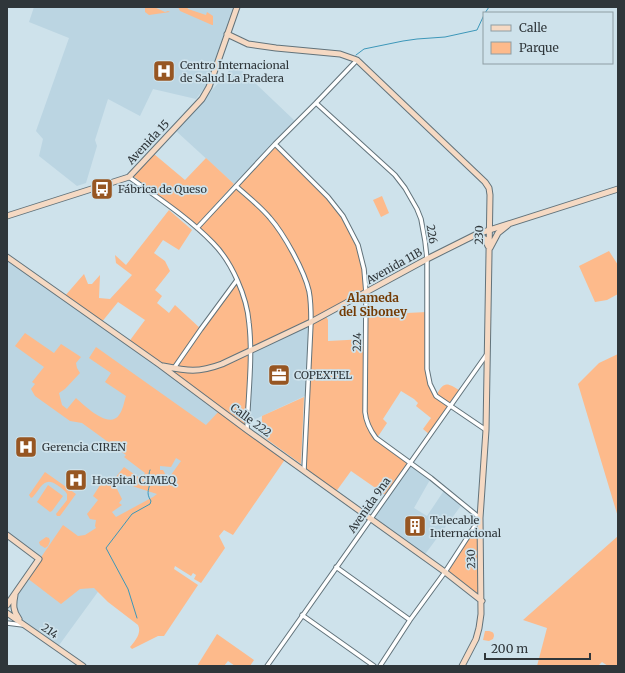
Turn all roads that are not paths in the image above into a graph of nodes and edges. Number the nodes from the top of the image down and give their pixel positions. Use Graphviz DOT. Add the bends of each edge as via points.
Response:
graph roads {
  1 [pos="237,7"];
  2 [pos="227,34"];
  3 [pos="357,60"];
  4 [pos="316,103"];
  5 [pos="275,144"];
  6 [pos="129,177"];
  7 [pos="236,186"];
  8 [pos="618,189"];
  9 [pos="612,190"];
  10 [pos="618,193"];
  11 [pos="7,216"];
  12 [pos="515,221"];
  13 [pos="197,228"];
  14 [pos="489,229"];
  15 [pos="477,234"];
  16 [pos="489,250"];
  17 [pos="7,256"];
  18 [pos="427,259"];
  19 [pos="488,259"];
  20 [pos="237,280"];
  21 [pos="366,293"];
  22 [pos="311,322"];
  23 [pos="250,352"];
  24 [pos="487,354"];
  25 [pos="160,365"];
  26 [pos="174,368"];
  27 [pos="450,406"];
  28 [pos="247,430"];
  29 [pos="486,430"];
  30 [pos="410,462"];
  31 [pos="304,470"];
  32 [pos="480,518"];
  33 [pos="370,519"];
  34 [pos="7,535"];
  35 [pos="336,567"];
  36 [pos="445,572"];
  37 [pos="16,594"];
  38 [pos="482,601"];
  39 [pos="7,605"];
  40 [pos="7,613"];
  41 [pos="302,615"];
  42 [pos="410,620"];
  43 [pos="7,624"];
  44 [pos="23,625"];
  45 [pos="268,664"];
  46 [pos="83,666"];
  47 [pos="274,666"];
  48 [pos="374,666"];
  49 [pos="380,666"];
  50 [pos="462,666"];
  1 -- 2 [label="street, Avenida 15"];
  2 -- 3 [label="street, 230" via="248,44 340,54"];
  2 -- 6 [label="street, Avenida 15" via="209,87 202,99"];
  3 -- 4 [label="street"];
  3 -- 14 [label="street, 230" via="487,185 490,191"];
  4 -- 5 [label="street"];
  4 -- 18 [label="street, 226" via="395,175 405,188 420,218"];
  5 -- 7 [label="street"];
  5 -- 21 [label="street, 224" via="328,197 343,216 361,255"];
  6 -- 11 [label="street, Avenida 15"];
  6 -- 13 [label="street"];
  7 -- 13 [label="street"];
  7 -- 22 [label="street" via="269,217 290,248 308,290"];
  8 -- 9 [label="street, Avenida 11B"];
  9 -- 10 [label="street"];
  9 -- 12 [label="street, Avenida 11B"];
  12 -- 14 [label="street, Avenida 11B"];
  12 -- 19 [label="street" via="501,230 495,238"];
  13 -- 20 [label="street" via="221,252"];
  14 -- 15 [label="street, Avenida 11B"];
  14 -- 16 [label="street, 230"];
  15 -- 16 [label="street" via="485,239"];
  15 -- 18 [label="street, Avenida 11B"];
  16 -- 19 [label="street, 230"];
  17 -- 25 [label="street, Calle 222"];
  18 -- 21 [label="street, Avenida 11B"];
  18 -- 27 [label="street, 226" via="427,369 432,390"];
  19 -- 24 [label="street, 230"];
  20 -- 23 [label="street" via="248,312"];
  20 -- 26 [label="street"];
  21 -- 22 [label="street, Avenida 11B"];
  21 -- 30 [label="street, 224" via="366,419 376,438"];
  22 -- 23 [label="street, Avenida 11B"];
  22 -- 31 [label="street"];
  23 -- 26 [label="street, Avenida 11B" via="209,369 195,371"];
  23 -- 28 [label="street"];
  24 -- 27 [label="street, Avenida 9na"];
  24 -- 29 [label="street, 230"];
  25 -- 26 [label="street, Avenida 11B"];
  25 -- 28 [label="street, Calle 222"];
  27 -- 29 [label="street, 226"];
  27 -- 30 [label="street, Avenida 9na"];
  28 -- 31 [label="street, Calle 222"];
  29 -- 32 [label="street, 230"];
  30 -- 32 [label="street, 224"];
  30 -- 33 [label="street, Avenida 9na"];
  31 -- 33 [label="street, Calle 222"];
  32 -- 36 [label="street"];
  32 -- 38 [label="street, 230"];
  33 -- 35 [label="street, Avenida 9na"];
  33 -- 36 [label="street, Calle 222"];
  34 -- 37 [label="street" via="39,559"];
  35 -- 41 [label="street, Avenida 9na"];
  35 -- 42 [label="street"];
  36 -- 38 [label="street, Calle 222"];
  36 -- 42 [label="street"];
  37 -- 39 [label="street"];
  37 -- 44 [label="street" via="14,612"];
  38 -- 50 [label="street, 230" via="478,635"];
  40 -- 44 [label="street, 214"];
  41 -- 45 [label="street, Avenida 9na"];
  41 -- 48 [label="street"];
  42 -- 49 [label="street"];
  43 -- 44 [label="street"];
  44 -- 46 [label="street, 214"];
  45 -- 47 [label="street"];
}
